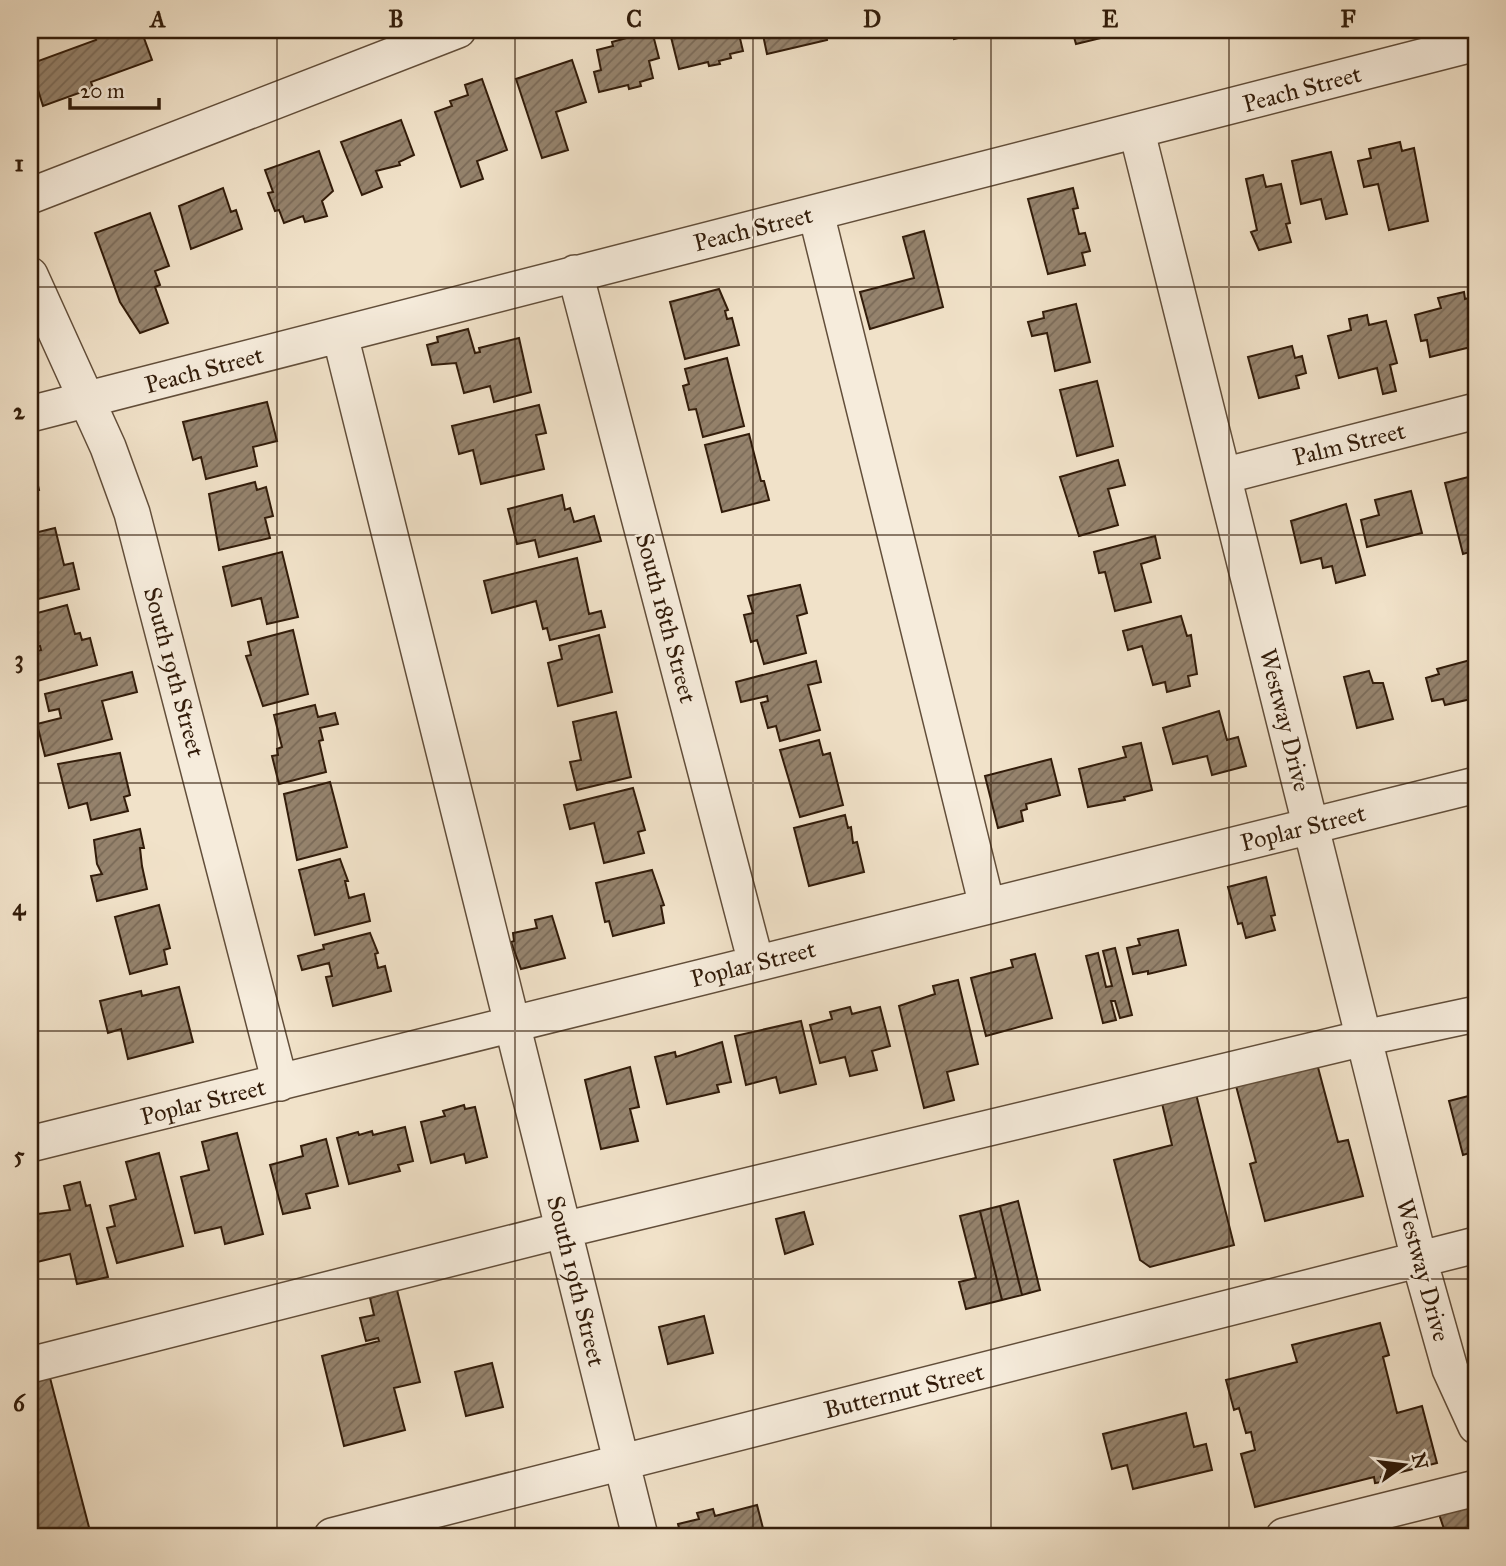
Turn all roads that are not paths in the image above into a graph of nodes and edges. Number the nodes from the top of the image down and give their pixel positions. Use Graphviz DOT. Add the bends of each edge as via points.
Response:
graph roads {
  1 [pos="458,30"];
  2 [pos="1476,43"];
  3 [pos="1137,132"];
  4 [pos="30,196"];
  5 [pos="816,213"];
  6 [pos="575,273"];
  7 [pos="30,275"];
  8 [pos="340,335"];
  9 [pos="86,401"];
  10 [pos="1476,411"];
  11 [pos="30,414"];
  12 [pos="1223,476"];
  13 [pos="1476,785"];
  14 [pos="1312,827"];
  15 [pos="987,906"];
  16 [pos="757,963"];
  17 [pos="1476,1014"];
  18 [pos="512,1027"];
  19 [pos="1364,1038"];
  20 [pos="280,1083"];
  21 [pos="31,1140"];
  22 [pos="563,1230"];
  23 [pos="1476,1245"];
  24 [pos="1419,1259"];
  25 [pos="30,1365"];
  26 [pos="1476,1426"];
  27 [pos="622,1464"];
  28 [pos="1476,1488"];
  29 [pos="332,1536"];
  30 [pos="640,1536"];
  31 [pos="1284,1536"];
  1 -- 4 [label="street"];
  2 -- 3 [label="street, Peach Street"];
  3 -- 5 [label="street, Peach Street"];
  3 -- 12 [label="street, Westway Drive"];
  5 -- 6 [label="street, Peach Street"];
  5 -- 15 [label="street"];
  6 -- 8 [label="street, Peach Street"];
  6 -- 16 [label="street, South 18th Street"];
  7 -- 9 [label="street, South 19th Street"];
  8 -- 9 [label="street, Peach Street"];
  8 -- 18 [label="street, South 19th Street"];
  9 -- 11 [label="street, Peach Street"];
  9 -- 20 [label="street, South 19th Street" via="132,513"];
  10 -- 12 [label="street, Palm Street"];
  12 -- 14 [label="street, Westway Drive"];
  13 -- 14 [label="street, Poplar Street"];
  14 -- 15 [label="street, Poplar Street"];
  14 -- 19 [label="street, Westway Drive"];
  15 -- 16 [label="street, Poplar Street"];
  16 -- 18 [label="street, Poplar Street"];
  17 -- 19 [label="street"];
  18 -- 20 [label="street, Poplar Street"];
  18 -- 22 [label="street, South 19th Street"];
  19 -- 22 [label="street"];
  19 -- 24 [label="street, Westway Drive"];
  20 -- 21 [label="street, Poplar Street"];
  22 -- 25 [label="street"];
  22 -- 27 [label="street, South 19th Street"];
  23 -- 24 [label="street, Butternut Street"];
  24 -- 26 [label="street, Westway Drive" via="1450,1369"];
  24 -- 27 [label="street, Butternut Street"];
  27 -- 29 [label="street, Butternut Street"];
  27 -- 30 [label="street, South 19th Street"];
  28 -- 31 [label="street"];
}
